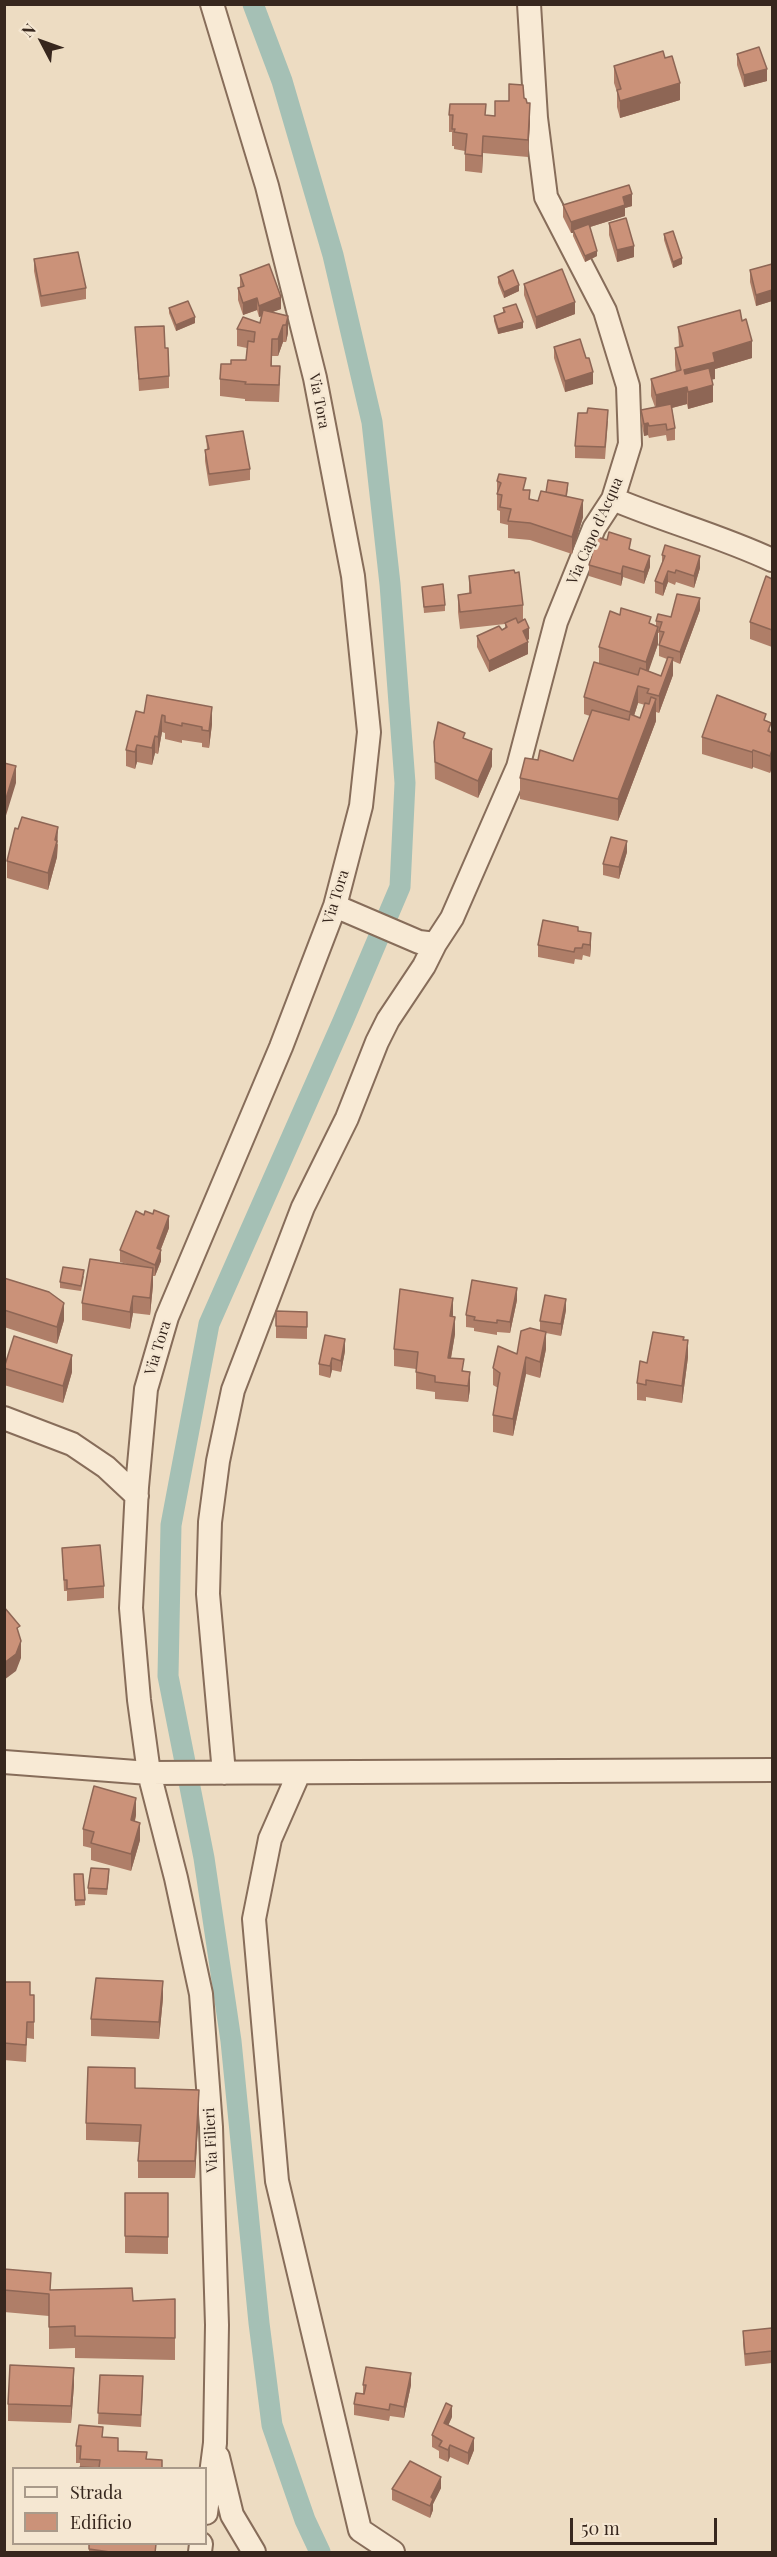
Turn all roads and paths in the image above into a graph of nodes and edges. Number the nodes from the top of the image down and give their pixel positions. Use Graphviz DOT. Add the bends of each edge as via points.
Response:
graph roads {
  1 [pos="212,4"];
  2 [pos="529,4"];
  3 [pos="613,499"];
  4 [pos="772,560"];
  5 [pos="339,908"];
  6 [pos="427,943"];
  7 [pos="4,1418"];
  8 [pos="137,1496"];
  9 [pos="4,1762"];
  10 [pos="772,1770"];
  11 [pos="159,1773"];
  12 [pos="218,1773"];
  13 [pos="299,1773"];
  14 [pos="215,2443"];
  15 [pos="207,2504"];
  16 [pos="254,2553"];
  17 [pos="393,2553"];
  1 -- 5 [label="street, Via Tora" via="267,186 315,378 353,576 369,732 362,806"];
  2 -- 3 [label="street, Via Capo d'Acqua" via="536,118 546,197 605,311 628,386 630,444"];
  3 -- 4 [label="street"];
  3 -- 6 [label="street, Via Capo d'Acqua" via="594,528 556,622 518,767 452,918"];
  5 -- 6 [label="street"];
  5 -- 8 [label="street, Via Tora" via="167,1317 146,1389"];
  6 -- 12 [label="street, Via Capo d'Acqua" via="424,966 388,1020 347,1118 303,1207 233,1390 219,1451 208,1594"];
  7 -- 8 [label="street" via="72,1444 106,1467"];
  8 -- 11 [label="street, Via Tora" via="131,1608 139,1700"];
  9 -- 11 [label="street"];
  10 -- 13 [label="street"];
  11 -- 12 [label="street"];
  11 -- 14 [label="street, Via Filieri" via="201,1994 213,2185"];
  12 -- 13 [label="street"];
  13 -- 17 [label="street" via="270,1839 254,1919 277,2181 360,2530"];
  14 -- 15 [label="street, Via Filieri"];
  14 -- 16 [label="street" via="232,2515"];
}
